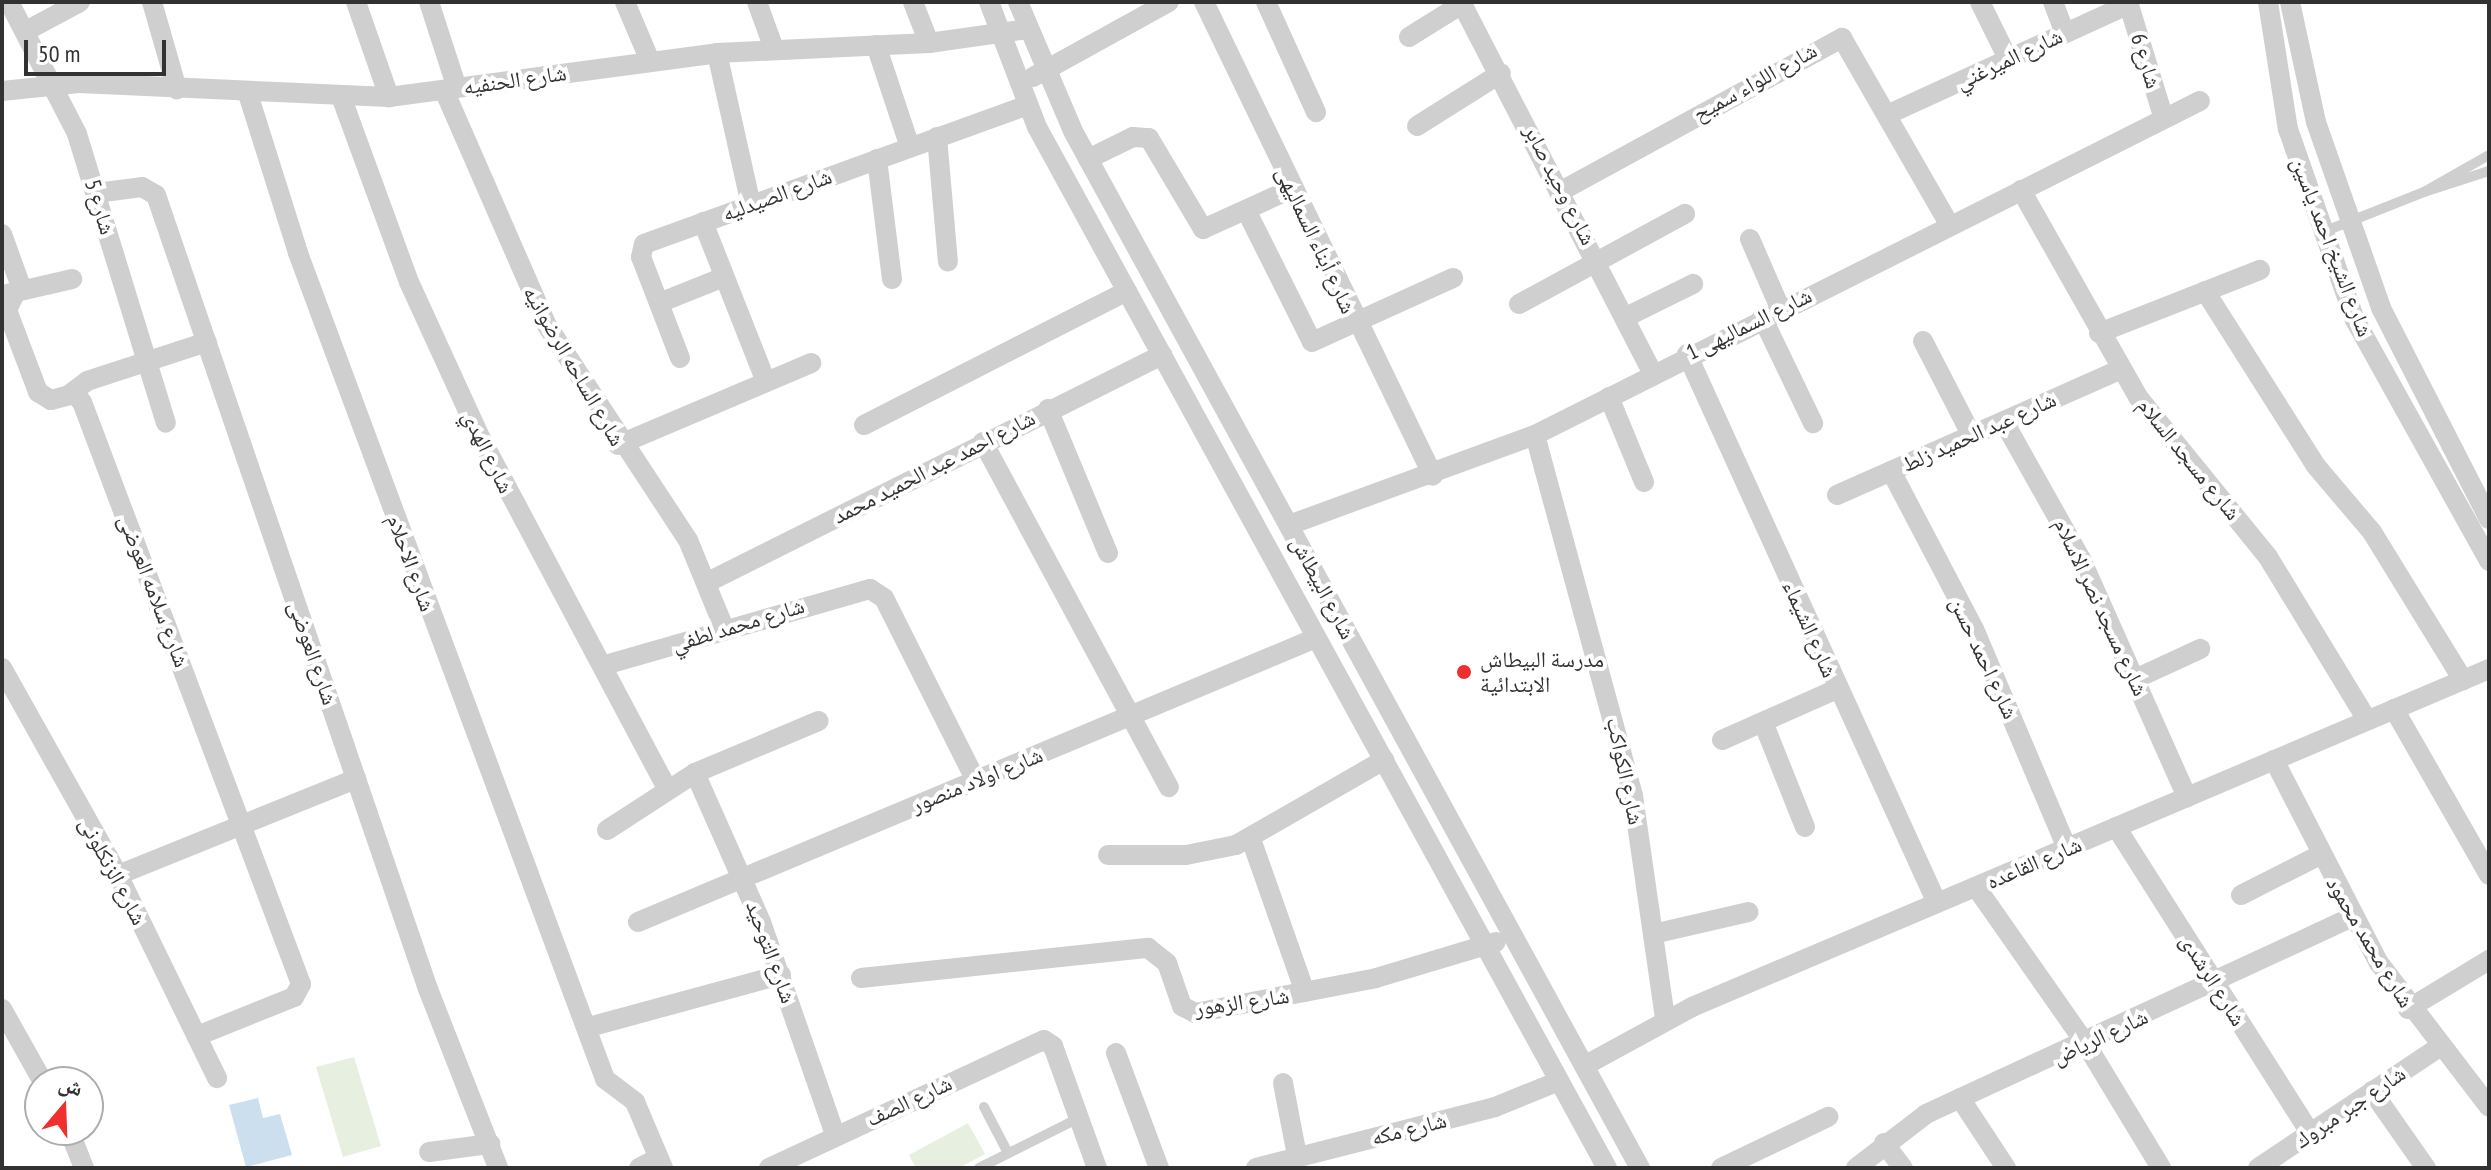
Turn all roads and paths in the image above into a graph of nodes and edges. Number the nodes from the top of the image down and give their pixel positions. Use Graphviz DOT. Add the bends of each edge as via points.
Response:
graph roads {
  1 [pos="9,2"];
  2 [pos="80,2"];
  3 [pos="152,2"];
  4 [pos="356,2"];
  5 [pos="429,2"];
  6 [pos="625,2"];
  7 [pos="757,2"];
  8 [pos="913,2"];
  9 [pos="989,2"];
  10 [pos="1018,2"];
  11 [pos="1169,2"];
  12 [pos="1204,2"];
  13 [pos="1266,2"];
  14 [pos="1980,2"];
  15 [pos="2053,2"];
  16 [pos="2268,2"];
  17 [pos="2290,2"];
  18 [pos="1461,3"];
  19 [pos="2129,3"];
  20 [pos="1027,29"];
  21 [pos="26,31"];
  22 [pos="2065,33"];
  23 [pos="999,34"];
  24 [pos="1409,37"];
  25 [pos="929,43"];
  26 [pos="876,45"];
  27 [pos="774,49"];
  28 [pos="717,53"];
  29 [pos="2008,59"];
  30 [pos="650,61"];
  31 [pos="1044,71"];
  32 [pos="1501,73"];
  33 [pos="55,84"];
  34 [pos="1018,84"];
  35 [pos="177,89"];
  36 [pos="450,89"];
  37 [pos="2,91"];
  38 [pos="248,94"];
  39 [pos="389,97"];
  40 [pos="342,99"];
  41 [pos="2200,101"];
  42 [pos="1027,105"];
  43 [pos="1316,112"];
  44 [pos="1889,114"];
  45 [pos="2164,119"];
  46 [pos="1417,126"];
  47 [pos="937,137"];
  48 [pos="910,147"];
  49 [pos="2489,155"];
  50 [pos="877,159"];
  51 [pos="1088,159"];
  52 [pos="2489,171"];
  53 [pos="1291,189"];
  54 [pos="1563,190"];
  55 [pos="2021,190"];
  56 [pos="2424,192"];
  57 [pos="96,193"];
  58 [pos="751,205"];
  59 [pos="1247,212"];
  60 [pos="1685,214"];
  61 [pos="2350,221"];
  62 [pos="703,222"];
  63 [pos="1950,226"];
  64 [pos="2323,232"];
  65 [pos="2,234"];
  66 [pos="1750,239"];
  67 [pos="1599,261"];
  68 [pos="948,262"];
  69 [pos="2260,270"];
  70 [pos="724,277"];
  71 [pos="1453,278"];
  72 [pos="72,279"];
  73 [pos="892,279"];
  74 [pos="1693,284"];
  75 [pos="1127,291"];
  76 [pos="2205,291"];
  77 [pos="8,294"];
  78 [pos="659,303"];
  79 [pos="1519,304"];
  80 [pos="1771,313"];
  81 [pos="1626,317"];
  82 [pos="1357,326"];
  83 [pos="2099,333"];
  84 [pos="1923,341"];
  85 [pos="207,342"];
  86 [pos="1687,354"];
  87 [pos="1162,355"];
  88 [pos="680,358"];
  89 [pos="147,361"];
  90 [pos="811,363"];
  91 [pos="1200,363"];
  92 [pos="2121,369"];
  93 [pos="1652,372"];
  94 [pos="1173,375"];
  95 [pos="766,382"];
  96 [pos="70,394"];
  97 [pos="1609,397"];
  98 [pos="1048,409"];
  99 [pos="2004,422"];
  100 [pos="166,423"];
  101 [pos="1813,423"];
  102 [pos="864,425"];
  103 [pos="1535,435"];
  104 [pos="1972,436"];
  105 [pos="983,442"];
  106 [pos="618,445"];
  107 [pos="1891,471"];
  108 [pos="1433,476"];
  109 [pos="1644,482"];
  110 [pos="1837,495"];
  111 [pos="2489,519"];
  112 [pos="1289,525"];
  113 [pos="1108,553"];
  114 [pos="2489,561"];
  115 [pos="708,582"];
  116 [pos="725,630"];
  117 [pos="1316,638"];
  118 [pos="2200,649"];
  119 [pos="605,665"];
  120 [pos="2,668"];
  121 [pos="2489,669"];
  122 [pos="2135,679"];
  123 [pos="2463,680"];
  124 [pos="1837,689"];
  125 [pos="2394,709"];
  126 [pos="1128,720"];
  127 [pos="2367,720"];
  128 [pos="819,721"];
  129 [pos="1763,722"];
  130 [pos="1722,740"];
  131 [pos="1384,760"];
  132 [pos="2274,760"];
  133 [pos="695,773"];
  134 [pos="356,779"];
  135 [pos="975,779"];
  136 [pos="1169,787"];
  137 [pos="667,789"];
  138 [pos="2187,797"];
  139 [pos="244,824"];
  140 [pos="1805,827"];
  141 [pos="2116,827"];
  142 [pos="607,830"];
  143 [pos="1251,839"];
  144 [pos="2067,848"];
  145 [pos="1108,855"];
  146 [pos="2320,855"];
  147 [pos="118,875"];
  148 [pos="2489,875"];
  149 [pos="743,877"];
  150 [pos="1976,887"];
  151 [pos="2241,895"];
  152 [pos="1937,903"];
  153 [pos="1748,912"];
  154 [pos="2351,918"];
  155 [pos="638,922"];
  156 [pos="1653,934"];
  157 [pos="1511,936"];
  158 [pos="1484,946"];
  159 [pos="2489,960"];
  160 [pos="781,975"];
  161 [pos="861,978"];
  162 [pos="2215,983"];
  163 [pos="1305,992"];
  164 [pos="2,1009"];
  165 [pos="2408,1009"];
  166 [pos="1665,1019"];
  167 [pos="589,1027"];
  168 [pos="197,1036"];
  169 [pos="2086,1044"];
  170 [pos="2441,1046"];
  171 [pos="1116,1053"];
  172 [pos="34,1066"];
  173 [pos="1584,1066"];
  174 [pos="217,1078"];
  175 [pos="1559,1081"];
  176 [pos="1283,1083"];
  177 [pos="2372,1091"];
  178 [pos="1960,1098"];
  179 [pos="984,1107"];
  180 [pos="2489,1107"];
  181 [pos="1828,1117"];
  182 [pos="1079,1118"];
  183 [pos="2310,1133"];
  184 [pos="835,1135"];
  185 [pos="1884,1143"];
  186 [pos="490,1144"];
  187 [pos="75,1146"];
  188 [pos="429,1152"];
  189 [pos="1008,1153"];
  190 [pos="1297,1156"];
  191 [pos="796,1162"];
  192 [pos="661,1163"];
  193 [pos="2266,1166"];
  194 [pos="84,1168"];
  195 [pos="498,1168"];
  196 [pos="639,1168"];
  197 [pos="769,1168"];
  198 [pos="979,1168"];
  199 [pos="1097,1168"];
  200 [pos="1159,1168"];
  201 [pos="1256,1168"];
  202 [pos="1607,1168"];
  203 [pos="1640,1168"];
  204 [pos="1721,1168"];
  205 [pos="1856,1168"];
  206 [pos="1903,1168"];
  207 [pos="2006,1168"];
  208 [pos="2161,1168"];
  209 [pos="2426,1168"];
  1 -- 21 [label="street, شارع 5"];
  2 -- 21 [label="street"];
  3 -- 35 [label="street"];
  4 -- 39 [label="street"];
  5 -- 36 [label="street, شارع الساحه الرضوانيه"];
  6 -- 30 [label="street"];
  7 -- 27 [label="street"];
  8 -- 25 [label="street"];
  9 -- 23 [label="street, شارع البيطاش"];
  10 -- 20 [label="street, شارع البيطاش"];
  11 -- 31 [label="street"];
  12 -- 53 [label="street, شارع أبناء السماليهى"];
  13 -- 43 [label="street"];
  14 -- 29 [label="street"];
  15 -- 22 [label="street"];
  16 -- 64 [label="street, شارع الشيخ احمد ياسين" via="2277,83"];
  17 -- 61 [label="street, شارع الشيخ احمد ياسين" via="2316,122"];
  18 -- 24 [label="street"];
  18 -- 32 [label="street, شارع وحيد صابر"];
  19 -- 22 [label="street, شارع الميرغني"];
  19 -- 45 [label="street, شارع 6"];
  20 -- 23 [label="street, شارع الحنفيه"];
  20 -- 31 [label="street, شارع البيطاش"];
  21 -- 33 [label="street, شارع 5"];
  22 -- 29 [label="street, شارع الميرغني"];
  23 -- 25 [label="street, شارع الحنفيه"];
  23 -- 34 [label="street, شارع البيطاش"];
  25 -- 26 [label="street, شارع الحنفيه"];
  26 -- 27 [label="street, شارع الحنفيه"];
  26 -- 48 [label="street"];
  27 -- 28 [label="street, شارع الحنفيه"];
  28 -- 30 [label="street, شارع الحنفيه"];
  28 -- 58 [label="street"];
  29 -- 44 [label="street, شارع الميرغني"];
  30 -- 36 [label="street, شارع الحنفيه"];
  31 -- 34 [label="street"];
  31 -- 51 [label="street, شارع البيطاش"];
  32 -- 46 [label="street"];
  32 -- 54 [label="street, شارع وحيد صابر"];
  33 -- 35 [label="street, شارع الحنفيه"];
  33 -- 37 [label="street, شارع الحنفيه"];
  33 -- 57 [label="street, شارع 5"];
  34 -- 42 [label="street, شارع البيطاش"];
  35 -- 38 [label="street, شارع الحنفيه"];
  36 -- 39 [label="street, شارع الحنفيه"];
  36 -- 106 [label="street, شارع الساحه الرضوانيه" via="516,264"];
  38 -- 40 [label="street, شارع الحنفيه"];
  38 -- 167 [label="street, شارع الاحلام" via="439,640"];
  39 -- 40 [label="street, شارع الحنفيه"];
  40 -- 119 [label="street, شارع الهدي" via="409,282 478,433"];
  41 -- 45 [label="street, شارع السماليهى 1"];
  42 -- 47 [label="street, شارع الصيدليه"];
  42 -- 75 [label="street, شارع البيطاش"];
  44 -- 54 [label="street, شارع اللواء سميح" via="1850,44 1831,39"];
  44 -- 63 [label="street, شارع اللواء سميح"];
  45 -- 55 [label="street, شارع السماليهى 1"];
  47 -- 48 [label="street, شارع الصيدليه"];
  47 -- 68 [label="street"];
  48 -- 50 [label="street, شارع الصيدليه"];
  49 -- 56 [label="lane"];
  50 -- 58 [label="street, شارع الصيدليه"];
  50 -- 73 [label="street"];
  51 -- 59 [label="street" via="1144,136 1197,226 1216,228"];
  51 -- 91 [label="street, شارع البيطاش"];
  52 -- 56 [label="lane"];
  53 -- 59 [label="street"];
  53 -- 82 [label="street, شارع أبناء السماليهى"];
  54 -- 67 [label="street, شارع وحيد صابر"];
  55 -- 63 [label="street, شارع السماليهى 1"];
  55 -- 83 [label="street, شارع مسجد السلام"];
  56 -- 61 [label="lane"];
  57 -- 85 [label="street, شارع العوضى" via="142,187 156,195"];
  57 -- 89 [label="street, شارع 5"];
  58 -- 62 [label="street, شارع الصيدليه"];
  59 -- 82 [label="street" via="1304,337 1321,342"];
  60 -- 67 [label="street"];
  61 -- 64 [label="lane"];
  61 -- 111 [label="street, شارع الشيخ احمد ياسين" via="2381,308"];
  62 -- 70 [label="street"];
  62 -- 78 [label="street, شارع الصيدليه" via="642,247"];
  63 -- 80 [label="street, شارع السماليهى 1"];
  64 -- 114 [label="street, شارع الشيخ احمد ياسين" via="2355,320"];
  65 -- 77 [label="street" via="20,284"];
  66 -- 80 [label="street"];
  67 -- 79 [label="street"];
  67 -- 81 [label="street, شارع وحيد صابر"];
  69 -- 76 [label="street"];
  70 -- 78 [label="street"];
  70 -- 95 [label="street"];
  71 -- 82 [label="street"];
  72 -- 77 [label="street"];
  74 -- 81 [label="street"];
  75 -- 87 [label="street, شارع البيطاش"];
  75 -- 102 [label="street"];
  76 -- 83 [label="street"];
  76 -- 123 [label="street" via="2316,466 2378,542"];
  77 -- 96 [label="street" via="7,310 38,392 51,400"];
  78 -- 88 [label="street, شارع الصيدليه"];
  80 -- 86 [label="street, شارع السماليهى 1"];
  80 -- 101 [label="street"];
  81 -- 93 [label="street, شارع وحيد صابر"];
  82 -- 108 [label="street, شارع أبناء السماليهى"];
  83 -- 92 [label="street, شارع مسجد السلام"];
  84 -- 104 [label="street"];
  85 -- 89 [label="street"];
  85 -- 134 [label="street, شارع العوضى"];
  86 -- 93 [label="street, شارع السماليهى 1"];
  86 -- 124 [label="street, شارع الشيماء"];
  87 -- 94 [label="street, شارع البيطاش"];
  87 -- 98 [label="street, شارع احمد عبد الحميد محمد"];
  89 -- 96 [label="street"];
  89 -- 100 [label="street, شارع 5"];
  90 -- 95 [label="street"];
  91 -- 94 [label="street"];
  91 -- 112 [label="street, شارع البيطاش"];
  92 -- 99 [label="street, شارع عبد الحميد زلط"];
  92 -- 127 [label="street, شارع مسجد السلام" via="2178,453 2268,557"];
  93 -- 97 [label="street, شارع السماليهى 1"];
  94 -- 117 [label="street, شارع البيطاش"];
  95 -- 106 [label="street"];
  96 -- 139 [label="street, شارع سلامه العوضى" via="82,402"];
  97 -- 103 [label="street, شارع السماليهى 1"];
  97 -- 109 [label="street"];
  98 -- 105 [label="street, شارع احمد عبد الحميد محمد"];
  98 -- 113 [label="street"];
  99 -- 104 [label="street, شارع عبد الحميد زلط"];
  99 -- 122 [label="street, شارع مسجد نصر الاسلام" via="2081,559"];
  103 -- 108 [label="street, شارع السماليهى 1"];
  103 -- 156 [label="street, شارع الكواكب" via="1626,763"];
  104 -- 107 [label="street, شارع عبد الحميد زلط"];
  105 -- 115 [label="street, شارع احمد عبد الحميد محمد"];
  105 -- 126 [label="street"];
  106 -- 115 [label="street, شارع الساحه الرضوانيه"];
  107 -- 110 [label="street, شارع عبد الحميد زلط"];
  107 -- 144 [label="street, شارع احمد حسن" via="1974,629"];
  108 -- 112 [label="street, شارع السماليهى 1"];
  112 -- 157 [label="street, شارع البيطاش"];
  115 -- 116 [label="street, شارع الساحه الرضوانيه"];
  116 -- 119 [label="street, شارع محمد لطفي"];
  116 -- 135 [label="street, شارع محمد لطفي" via="870,589 884,598"];
  117 -- 126 [label="street, شارع اولاد منصور"];
  117 -- 131 [label="street, شارع البيطاش"];
  118 -- 122 [label="street"];
  119 -- 137 [label="street, شارع الهدي"];
  120 -- 147 [label="street, شارع الزنكلونى"];
  121 -- 123 [label="street, شارع القاعده"];
  122 -- 138 [label="street, شارع مسجد نصر الاسلام"];
  123 -- 125 [label="street, شارع القاعده"];
  124 -- 129 [label="street"];
  124 -- 152 [label="street, شارع الشيماء"];
  125 -- 127 [label="street, شارع القاعده"];
  125 -- 148 [label="street"];
  126 -- 135 [label="street, شارع اولاد منصور"];
  126 -- 136 [label="street"];
  127 -- 132 [label="street, شارع القاعده"];
  128 -- 133 [label="street"];
  129 -- 130 [label="street"];
  129 -- 140 [label="street"];
  131 -- 143 [label="street"];
  131 -- 158 [label="street, شارع البيطاش"];
  132 -- 138 [label="street, شارع القاعده"];
  132 -- 146 [label="street, شارع محمد محمود"];
  133 -- 137 [label="street"];
  133 -- 149 [label="street, شارع التوحيد"];
  134 -- 139 [label="street"];
  134 -- 186 [label="street, شارع العوضى"];
  135 -- 149 [label="street, شارع اولاد منصور"];
  137 -- 142 [label="street"];
  138 -- 141 [label="street, شارع القاعده"];
  139 -- 147 [label="street"];
  139 -- 168 [label="street, شارع سلامه العوضى" via="301,991"];
  141 -- 144 [label="street, شارع القاعده"];
  141 -- 162 [label="street, شارع الرشدى"];
  143 -- 145 [label="street" via="1205,853"];
  143 -- 163 [label="street"];
  144 -- 150 [label="street, شارع القاعده"];
  146 -- 151 [label="street"];
  146 -- 154 [label="street, شارع محمد محمود"];
  147 -- 168 [label="street, شارع الزنكلونى"];
  149 -- 155 [label="street, شارع اولاد منصور"];
  149 -- 160 [label="street, شارع التوحيد"];
  150 -- 152 [label="street, شارع القاعده"];
  150 -- 169 [label="street"];
  152 -- 166 [label="street, شارع القاعده"];
  153 -- 156 [label="street"];
  154 -- 162 [label="street, شارع الرياض"];
  154 -- 165 [label="street, شارع محمد محمود"];
  156 -- 166 [label="street, شارع الكواكب"];
  157 -- 158 [label="street, شارع الزهور"];
  157 -- 173 [label="street, شارع البيطاش"];
  158 -- 163 [label="street, شارع الزهور"];
  158 -- 175 [label="street, شارع البيطاش"];
  159 -- 165 [label="street"];
  160 -- 167 [label="street"];
  160 -- 184 [label="street, شارع التوحيد"];
  161 -- 163 [label="street, شارع الزهور" via="1148,948 1167,963 1182,1006 1191,1013"];
  162 -- 169 [label="street, شارع الرياض"];
  162 -- 183 [label="street, شارع الرشدى"];
  164 -- 172 [label="street"];
  165 -- 170 [label="street, شارع محمد محمود"];
  166 -- 173 [label="street, شارع القاعده"];
  167 -- 192 [label="street" via="609,1086 635,1102"];
  168 -- 174 [label="street, شارع الزنكلونى"];
  169 -- 178 [label="street, شارع الرياض"];
  169 -- 208 [label="street"];
  170 -- 177 [label="street, شارع جبر مبروك"];
  170 -- 180 [label="street, شارع محمد محمود" via="2465,1068"];
  171 -- 200 [label="street"];
  173 -- 203 [label="street, شارع البيطاش"];
  175 -- 190 [label="street, شارع مكه" via="1495,1107"];
  175 -- 202 [label="street, شارع البيطاش"];
  176 -- 190 [label="street"];
  177 -- 183 [label="street, شارع جبر مبروك"];
  177 -- 209 [label="street"];
  178 -- 185 [label="street, شارع الرياض"];
  178 -- 207 [label="street"];
  179 -- 189 [label="lane"];
  181 -- 204 [label="street"];
  182 -- 184 [label="street, شارع الصف" via="1050,1043 1041,1040"];
  182 -- 189 [label="lane"];
  182 -- 199 [label="street"];
  183 -- 193 [label="street, شارع جبر مبروك"];
  184 -- 191 [label="street, شارع الصف"];
  185 -- 205 [label="street, شارع الرياض"];
  185 -- 206 [label="street"];
  186 -- 188 [label="street"];
  186 -- 195 [label="street, شارع العوضى"];
  187 -- 194 [label="street"];
  189 -- 198 [label="lane"];
  190 -- 201 [label="street, شارع مكه"];
  191 -- 197 [label="street, شارع الصف"];
  192 -- 196 [label="street"];
}
